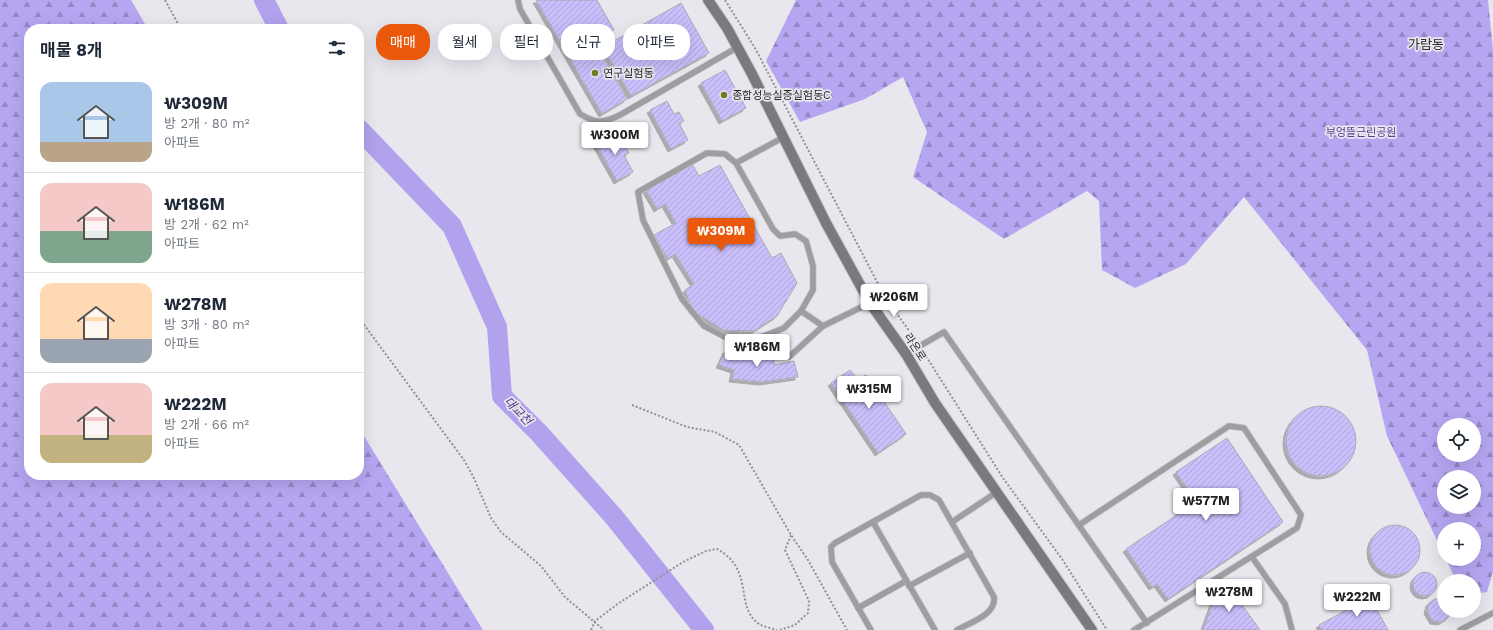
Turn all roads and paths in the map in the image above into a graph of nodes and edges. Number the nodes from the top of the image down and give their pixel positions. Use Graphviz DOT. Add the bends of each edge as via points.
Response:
graph roads {
  1 [pos="165,0"];
  2 [pos="518,0"];
  3 [pos="708,0"];
  4 [pos="726,0"];
  5 [pos="178,24"];
  6 [pos="738,47"];
  7 [pos="784,136"];
  8 [pos="736,163"];
  9 [pos="870,303"];
  10 [pos="801,311"];
  11 [pos="364,325"];
  12 [pos="823,326"];
  13 [pos="920,346"];
  14 [pos="906,354"];
  15 [pos="789,358"];
  16 [pos="632,405"];
  17 [pos="997,492"];
  18 [pos="873,522"];
  19 [pos="952,522"];
  20 [pos="1079,525"];
  21 [pos="791,536"];
  22 [pos="970,553"];
  23 [pos="1252,557"];
  24 [pos="907,584"];
  25 [pos="858,608"];
  26 [pos="1493,613"];
  27 [pos="595,621"];
  28 [pos="1146,623"];
  29 [pos="591,630"];
  30 [pos="604,630"];
  31 [pos="777,630"];
  32 [pos="780,630"];
  33 [pos="847,630"];
  34 [pos="871,630"];
  35 [pos="935,630"];
  36 [pos="957,630"];
  37 [pos="1092,630"];
  38 [pos="1107,630"];
  39 [pos="1134,630"];
  40 [pos="1292,630"];
  41 [pos="1460,630"];
  1 -- 5 [label="path"];
  2 -- 6 [label="lane" via="520,9 580,114 591,121 605,122 620,115"];
  3 -- 6 [label="main road, 라온로"];
  4 -- 13 [label="path" via="755,48 885,297"];
  6 -- 7 [label="main road, 라온로"];
  7 -- 8 [label="lane"];
  7 -- 9 [label="main road, 라온로" via="826,223"];
  8 -- 10 [label="lane" via="773,229 780,236 795,234 806,241 813,266 813,290"];
  8 -- 10 [label="lane" via="725,154 707,153 638,192 643,220 682,299 704,326 727,338 756,339 784,328"];
  9 -- 12 [label="lane"];
  9 -- 14 [label="main road, 라온로"];
  10 -- 12 [label="lane"];
  11 -- 27 [label="path" via="464,460 491,518 501,532 541,566 564,597"];
  12 -- 15 [label="lane"];
  13 -- 14 [label="lane"];
  13 -- 20 [label="lane" via="944,332"];
  13 -- 38 [label="path" via="1003,478 1062,559"];
  14 -- 17 [label="main road, 라온로" via="935,403"];
  16 -- 21 [label="path" via="687,427 715,432 739,445"];
  17 -- 19 [label="lane"];
  17 -- 37 [label="main road, 라온로"];
  18 -- 19 [label="lane" via="921,495 930,494 939,500"];
  18 -- 24 [label="lane"];
  18 -- 25 [label="lane" via="835,543 831,548 832,562"];
  19 -- 22 [label="lane"];
  20 -- 23 [label="lane" via="1229,426 1244,428 1301,515 1297,528"];
  20 -- 28 [label="lane"];
  21 -- 32 [label="path" via="785,550 809,601 808,613 795,625"];
  21 -- 33 [label="path" via="808,560"];
  22 -- 24 [label="lane"];
  22 -- 36 [label="lane" via="994,597 995,604 991,611"];
  23 -- 28 [label="lane"];
  23 -- 40 [label="lane" via="1285,604"];
  24 -- 25 [label="lane"];
  24 -- 35 [label="lane"];
  25 -- 34 [label="lane"];
  26 -- 41 [label="lane"];
  27 -- 29 [label="path"];
  27 -- 30 [label="path"];
  27 -- 31 [label="path" via="683,562 717,548 727,554 740,571 751,617 760,625"];
  28 -- 39 [label="lane"];
}
